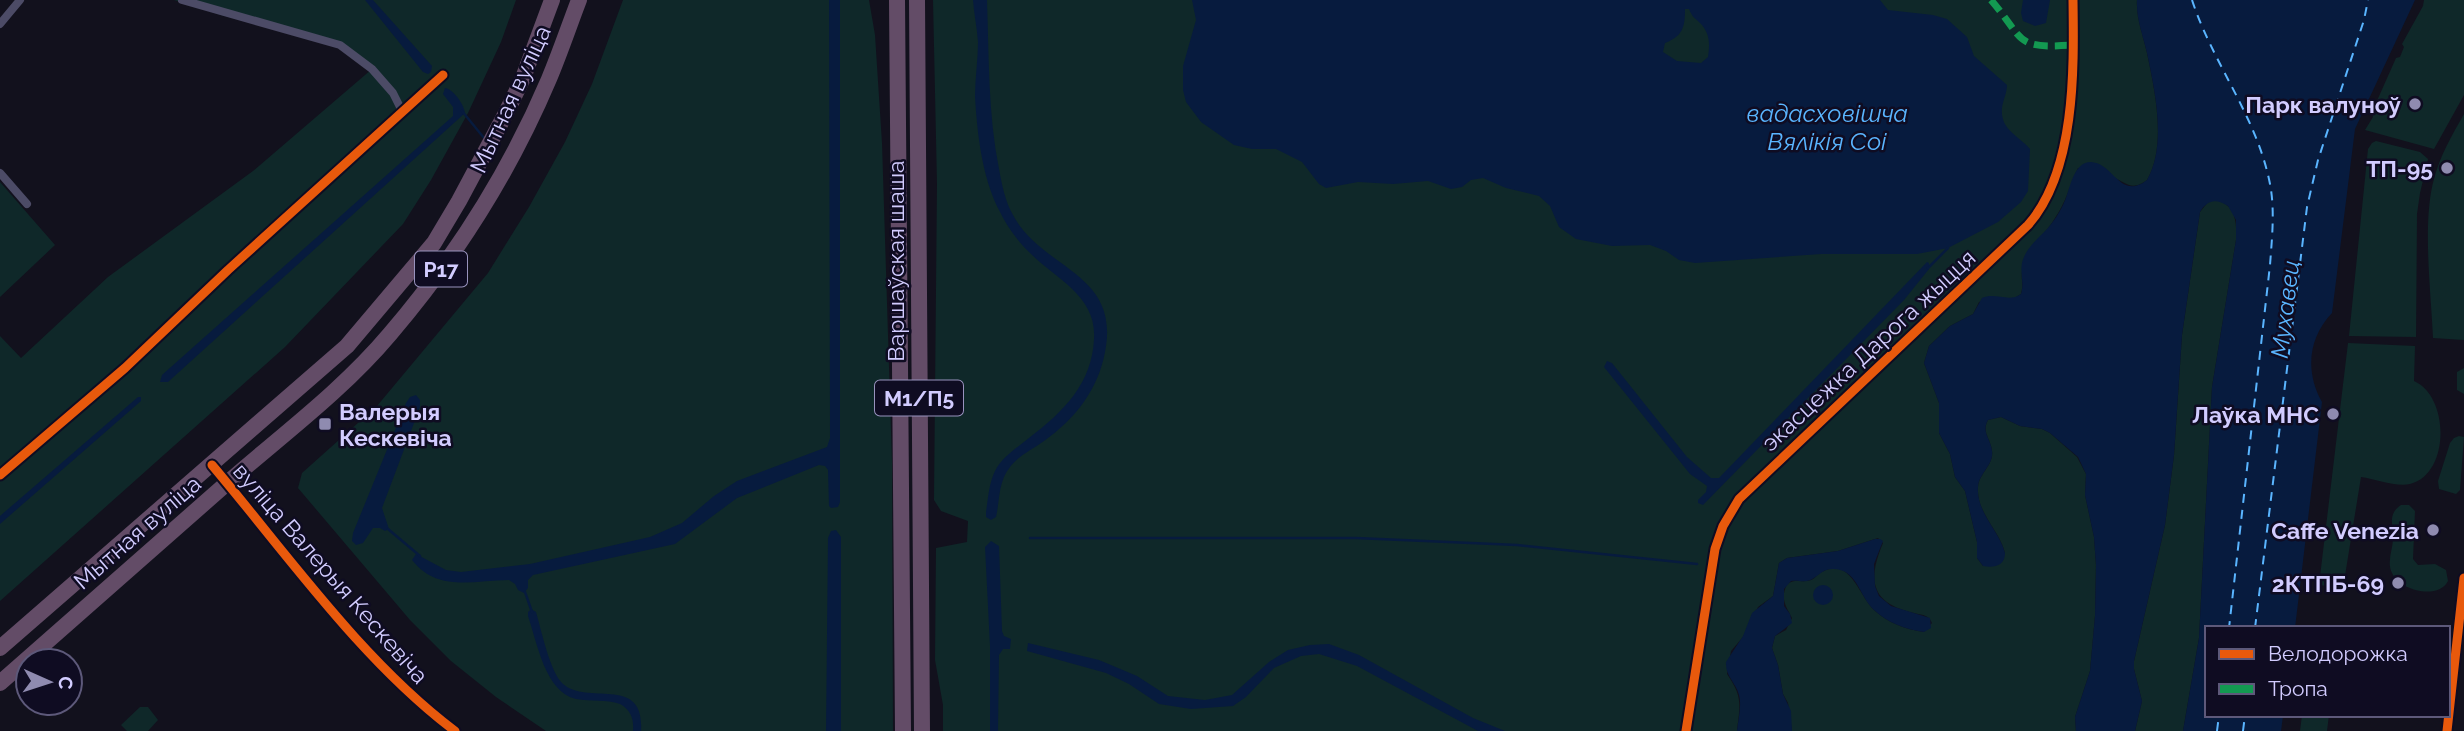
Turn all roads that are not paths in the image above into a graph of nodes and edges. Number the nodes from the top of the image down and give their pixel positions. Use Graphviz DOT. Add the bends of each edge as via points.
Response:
graph roads {
  1 [pos="20,0"];
  2 [pos="181,0"];
  3 [pos="552,0"];
  4 [pos="579,0"];
  5 [pos="897,0"];
  6 [pos="917,0"];
  7 [pos="2073,0"];
  8 [pos="0,24"];
  9 [pos="443,75"];
  10 [pos="401,111"];
  11 [pos="0,173"];
  12 [pos="27,204"];
  13 [pos="212,465"];
  14 [pos="0,475"];
  15 [pos="227,483"];
  16 [pos="2464,578"];
  17 [pos="0,648"];
  18 [pos="0,683"];
  19 [pos="2450,704"];
  20 [pos="455,731"];
  21 [pos="903,731"];
  22 [pos="922,731"];
  23 [pos="1686,731"];
  1 -- 8 [label="street"];
  2 -- 10 [label="street" via="340,45 372,69 393,93"];
  3 -- 13 [label="highway, Мытная вуліца / Р17" via="523,78 434,243 346,346"];
  4 -- 15 [label="highway, Мытная вуліца / Р17" via="525,132 437,276 336,392"];
  5 -- 21 [label="highway, Варшаўская шаша / М1/П5"];
  6 -- 22 [label="highway, Варшаўская шаша / М1/П5"];
  7 -- 23 [label="street, экасцежка Дарога жыцця" via="2066,131 2044,205 1739,499 1723,526 1712,562"];
  9 -- 10 [label="street"];
  10 -- 14 [label="street" via="125,368"];
  11 -- 12 [label="street"];
  13 -- 15 [label="street, вуліца Валерыя Кескевіча"];
  13 -- 17 [label="highway, Мытная вуліца / Р17"];
  15 -- 18 [label="highway, Мытная вуліца / Р17"];
  15 -- 20 [label="street, вуліца Валерыя Кескевіча" via="386,670"];
  16 -- 19 [label="street"];
}
